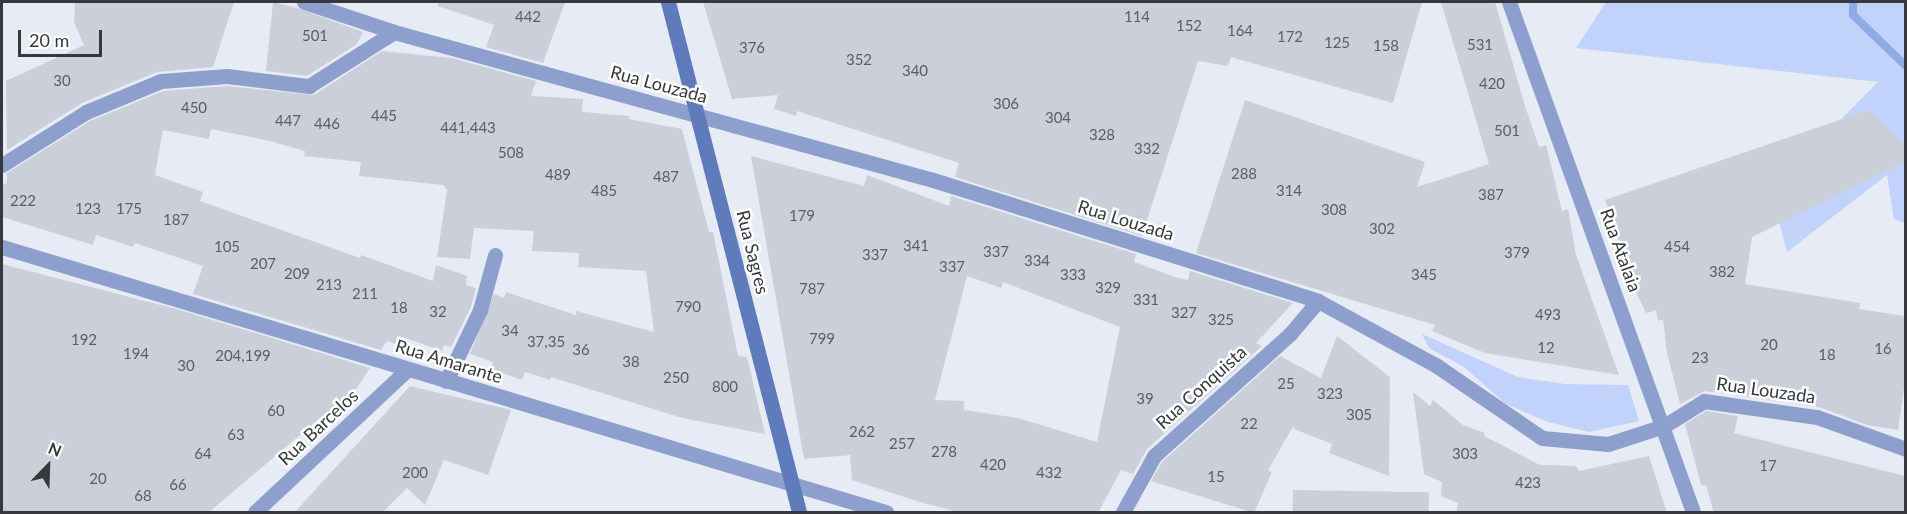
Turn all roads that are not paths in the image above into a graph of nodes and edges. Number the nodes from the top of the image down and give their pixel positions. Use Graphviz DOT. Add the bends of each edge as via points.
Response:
graph roads {
  1 [pos="304,2"];
  2 [pos="668,2"];
  3 [pos="1509,2"];
  4 [pos="394,32"];
  5 [pos="698,114"];
  6 [pos="2,165"];
  7 [pos="2,248"];
  8 [pos="495,255"];
  9 [pos="1318,301"];
  10 [pos="408,369"];
  11 [pos="446,381"];
  12 [pos="1664,426"];
  13 [pos="1905,449"];
  14 [pos="792,484"];
  15 [pos="255,513"];
  16 [pos="799,513"];
  17 [pos="886,513"];
  18 [pos="1123,513"];
  19 [pos="1693,513"];
  1 -- 4 [label="street, Rua Louzada"];
  2 -- 5 [label="street, Rua Sagres"];
  3 -- 12 [label="street, Rua Atalaia"];
  4 -- 5 [label="street, Rua Louzada"];
  4 -- 6 [label="street" via="309,86 227,75 161,81 86,112"];
  5 -- 9 [label="street, Rua Louzada" via="933,180"];
  5 -- 14 [label="street, Rua Sagres"];
  7 -- 10 [label="street, Rua Amarante"];
  8 -- 11 [label="street" via="480,310"];
  9 -- 12 [label="street, Rua Louzada" via="1437,366 1542,438 1608,444"];
  9 -- 18 [label="street, Rua Conquista" via="1290,334 1154,456"];
  10 -- 11 [label="street, Rua Amarante"];
  10 -- 15 [label="street, Rua Barcelos"];
  11 -- 14 [label="street, Rua Amarante"];
  12 -- 13 [label="street, Rua Louzada" via="1704,401 1817,417"];
  12 -- 19 [label="street, Rua Atalaia"];
  14 -- 16 [label="street, Rua Sagres"];
  14 -- 17 [label="street, Rua Amarante"];
}
